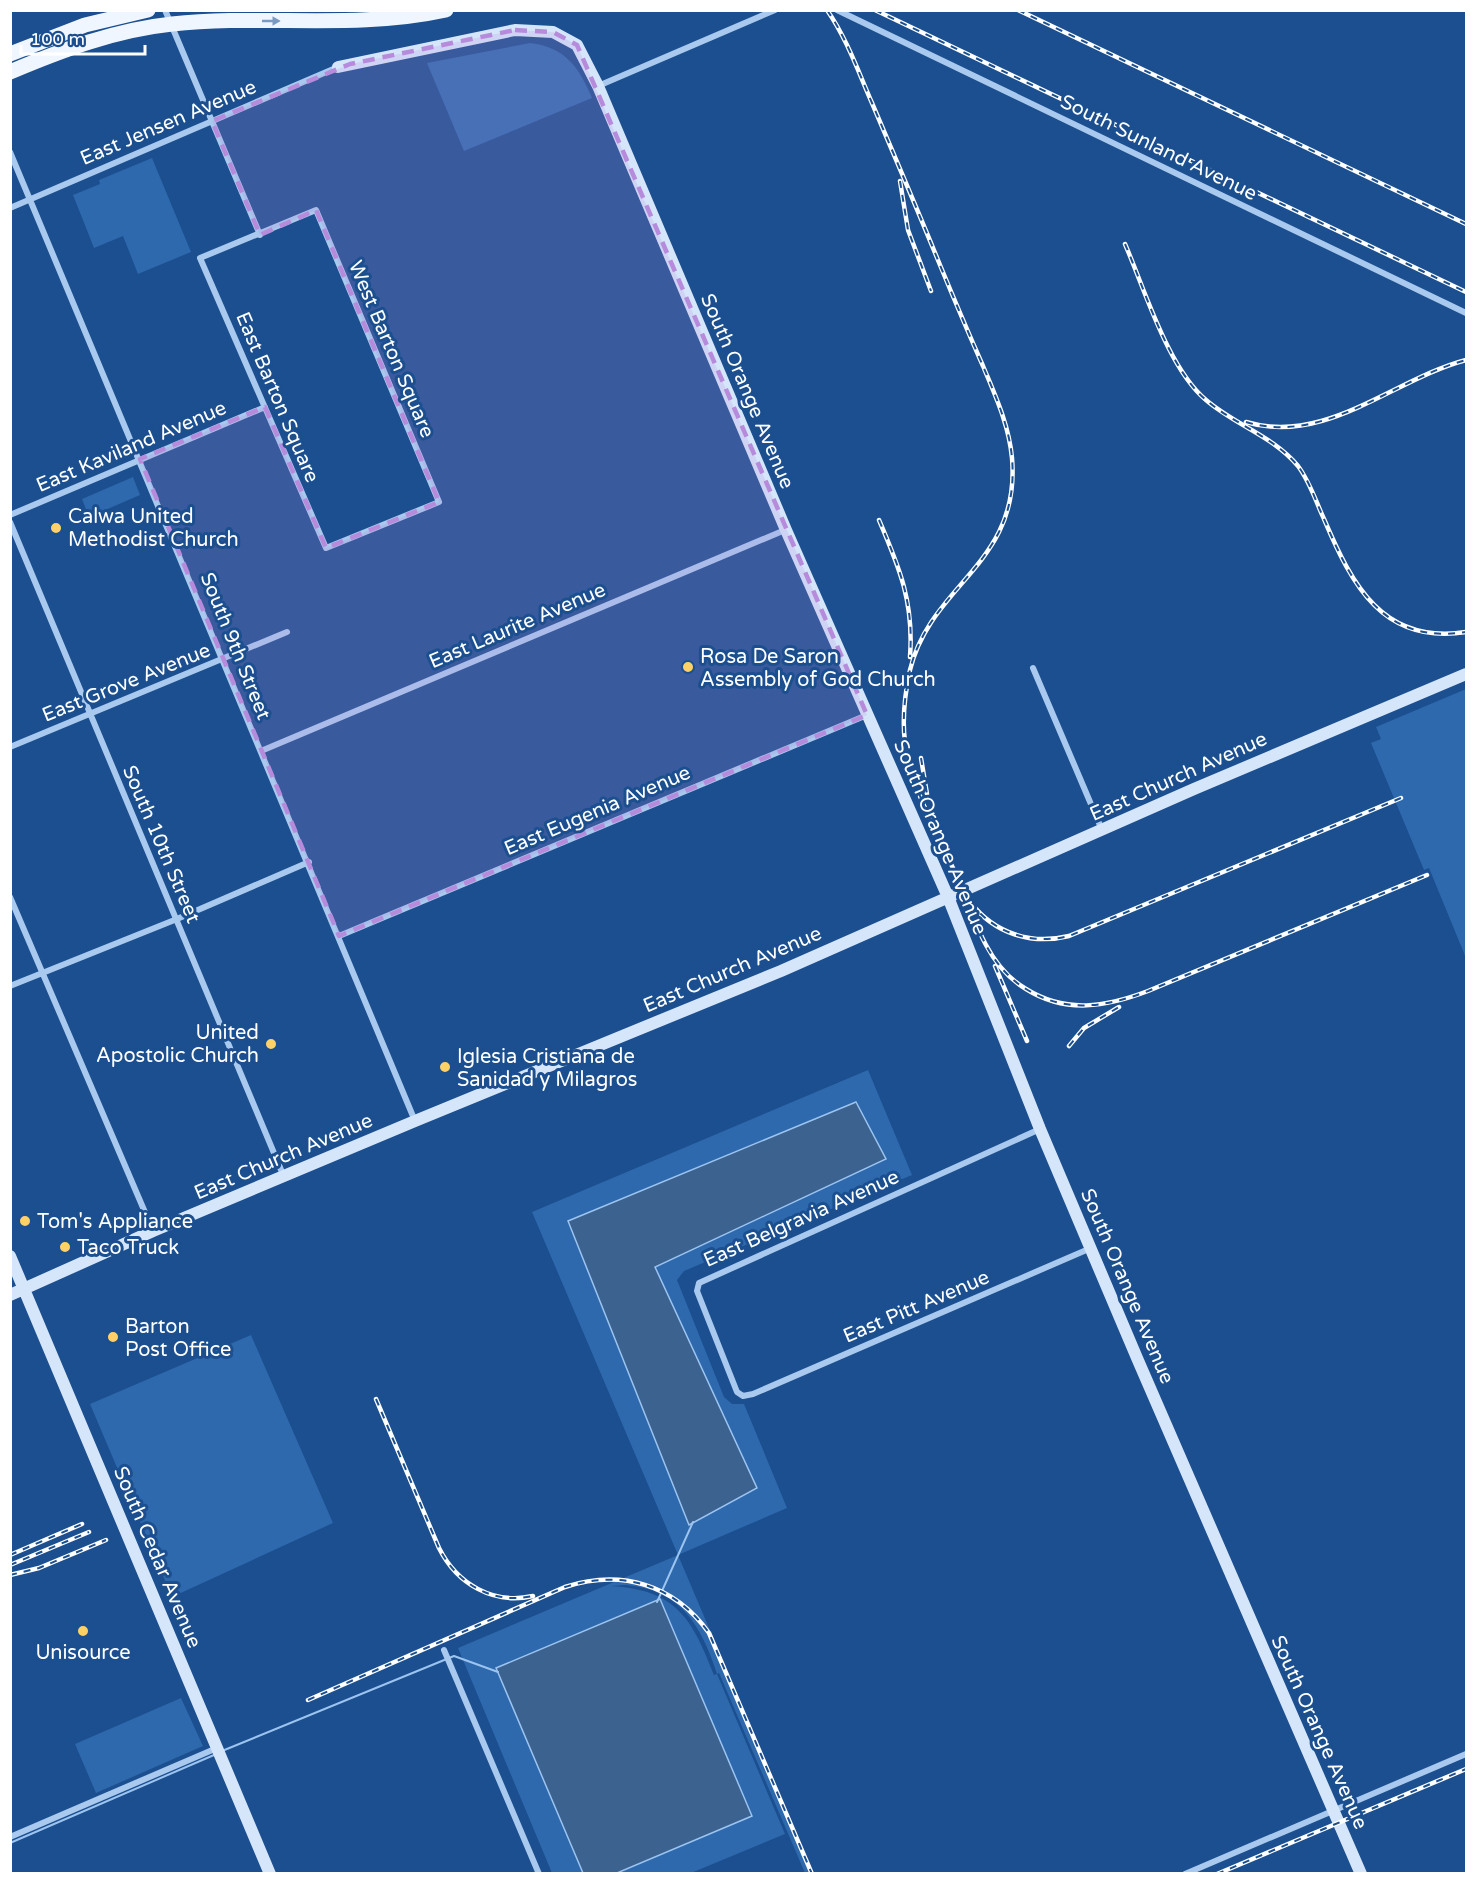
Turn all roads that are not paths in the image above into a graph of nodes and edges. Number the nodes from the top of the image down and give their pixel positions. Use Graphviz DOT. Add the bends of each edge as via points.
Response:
graph roads {
  1 [pos="148,10"];
  2 [pos="446,10"];
  3 [pos="775,10"];
  4 [pos="837,10"];
  5 [pos="168,17"];
  6 [pos="10,54"];
  7 [pos="338,67"];
  8 [pos="10,72"];
  9 [pos="598,86"];
  10 [pos="212,121"];
  11 [pos="10,152"];
  12 [pos="31,200"];
  13 [pos="10,208"];
  14 [pos="260,235"];
  15 [pos="1467,313"];
  16 [pos="265,407"];
  17 [pos="140,459"];
  18 [pos="10,515"];
  19 [pos="10,522"];
  20 [pos="786,530"];
  21 [pos="326,548"];
  22 [pos="287,632"];
  23 [pos="224,660"];
  24 [pos="1033,668"];
  25 [pos="1467,674"];
  26 [pos="88,714"];
  27 [pos="867,715"];
  28 [pos="10,747"];
  29 [pos="261,751"];
  30 [pos="1102,830"];
  31 [pos="309,862"];
  32 [pos="10,897"];
  33 [pos="948,897"];
  34 [pos="177,919"];
  35 [pos="339,936"];
  36 [pos="43,973"];
  37 [pos="10,986"];
  38 [pos="415,1121"];
  39 [pos="1040,1129"];
  40 [pos="284,1178"];
  41 [pos="153,1231"];
  42 [pos="1091,1248"];
  43 [pos="10,1256"];
  44 [pos="24,1290"];
  45 [pos="10,1295"];
  46 [pos="753,1394"];
  47 [pos="444,1650"];
  48 [pos="217,1748"];
  49 [pos="1467,1754"];
  50 [pos="1333,1809"];
  51 [pos="10,1837"];
  52 [pos="270,1874"];
  53 [pos="539,1874"];
  54 [pos="1185,1874"];
  55 [pos="1361,1874"];
  1 -- 6 [label="main road" via="85,25"];
  5 -- 2 [label="main road, one-way" via="366,20"];
  3 -- 9 [label="street"];
  4 -- 15 [label="street, South Sunland Avenue"];
  5 -- 8 [label="main road" via="77,45"];
  5 -- 10 [label="street"];
  7 -- 9 [label="main road, South Orange Avenue" via="515,30 553,32 577,45"];
  7 -- 10 [label="street, East Jensen Avenue"];
  9 -- 20 [label="main road, South Orange Avenue"];
  10 -- 12 [label="street, East Jensen Avenue"];
  10 -- 14 [label="street"];
  11 -- 12 [label="street, South 9th Street"];
  12 -- 13 [label="street, East Jensen Avenue"];
  12 -- 17 [label="street, South 9th Street"];
  14 -- 16 [label="street, East Barton Square" via="200,258"];
  14 -- 21 [label="street, West Barton Square" via="316,210 439,502"];
  16 -- 17 [label="street, East Kaviland Avenue"];
  16 -- 21 [label="street, East Barton Square"];
  17 -- 18 [label="street, East Kaviland Avenue"];
  17 -- 23 [label="street, South 9th Street"];
  19 -- 26 [label="street, South 10th Street"];
  20 -- 27 [label="main road, South Orange Avenue"];
  20 -- 29 [label="street, East Laurite Avenue"];
  22 -- 23 [label="street, East Grove Avenue"];
  23 -- 26 [label="street, East Grove Avenue"];
  23 -- 29 [label="street, South 9th Street"];
  24 -- 30 [label="street"];
  25 -- 30 [label="main road, East Church Avenue"];
  26 -- 28 [label="street, East Grove Avenue"];
  26 -- 34 [label="street, South 10th Street"];
  27 -- 33 [label="main road, South Orange Avenue"];
  27 -- 35 [label="street, East Eugenia Avenue"];
  29 -- 31 [label="street, South 9th Street"];
  30 -- 33 [label="main road, East Church Avenue"];
  31 -- 34 [label="street"];
  31 -- 35 [label="street, South 9th Street"];
  32 -- 36 [label="street"];
  33 -- 38 [label="main road, East Church Avenue" via="778,972"];
  33 -- 39 [label="main road, South Orange Avenue"];
  34 -- 36 [label="street"];
  34 -- 40 [label="street, South 10th Street"];
  35 -- 38 [label="street, South 9th Street"];
  36 -- 37 [label="street"];
  36 -- 41 [label="street"];
  38 -- 40 [label="main road, East Church Avenue"];
  39 -- 42 [label="main road, South Orange Avenue"];
  39 -- 46 [label="street, East Belgravia Avenue" via="699,1283 697,1292 737,1392 743,1396"];
  40 -- 41 [label="main road, East Church Avenue"];
  41 -- 44 [label="main road, East Church Avenue"];
  42 -- 46 [label="street, East Pitt Avenue"];
  42 -- 50 [label="main road, South Orange Avenue"];
  43 -- 44 [label="main road, South Cedar Avenue"];
  44 -- 45 [label="main road, East Church Avenue"];
  44 -- 48 [label="main road, South Cedar Avenue"];
  47 -- 53 [label="street"];
  48 -- 51 [label="street"];
  48 -- 52 [label="main road, South Cedar Avenue"];
  49 -- 50 [label="street"];
  50 -- 54 [label="street"];
  50 -- 55 [label="main road, South Orange Avenue"];
}
